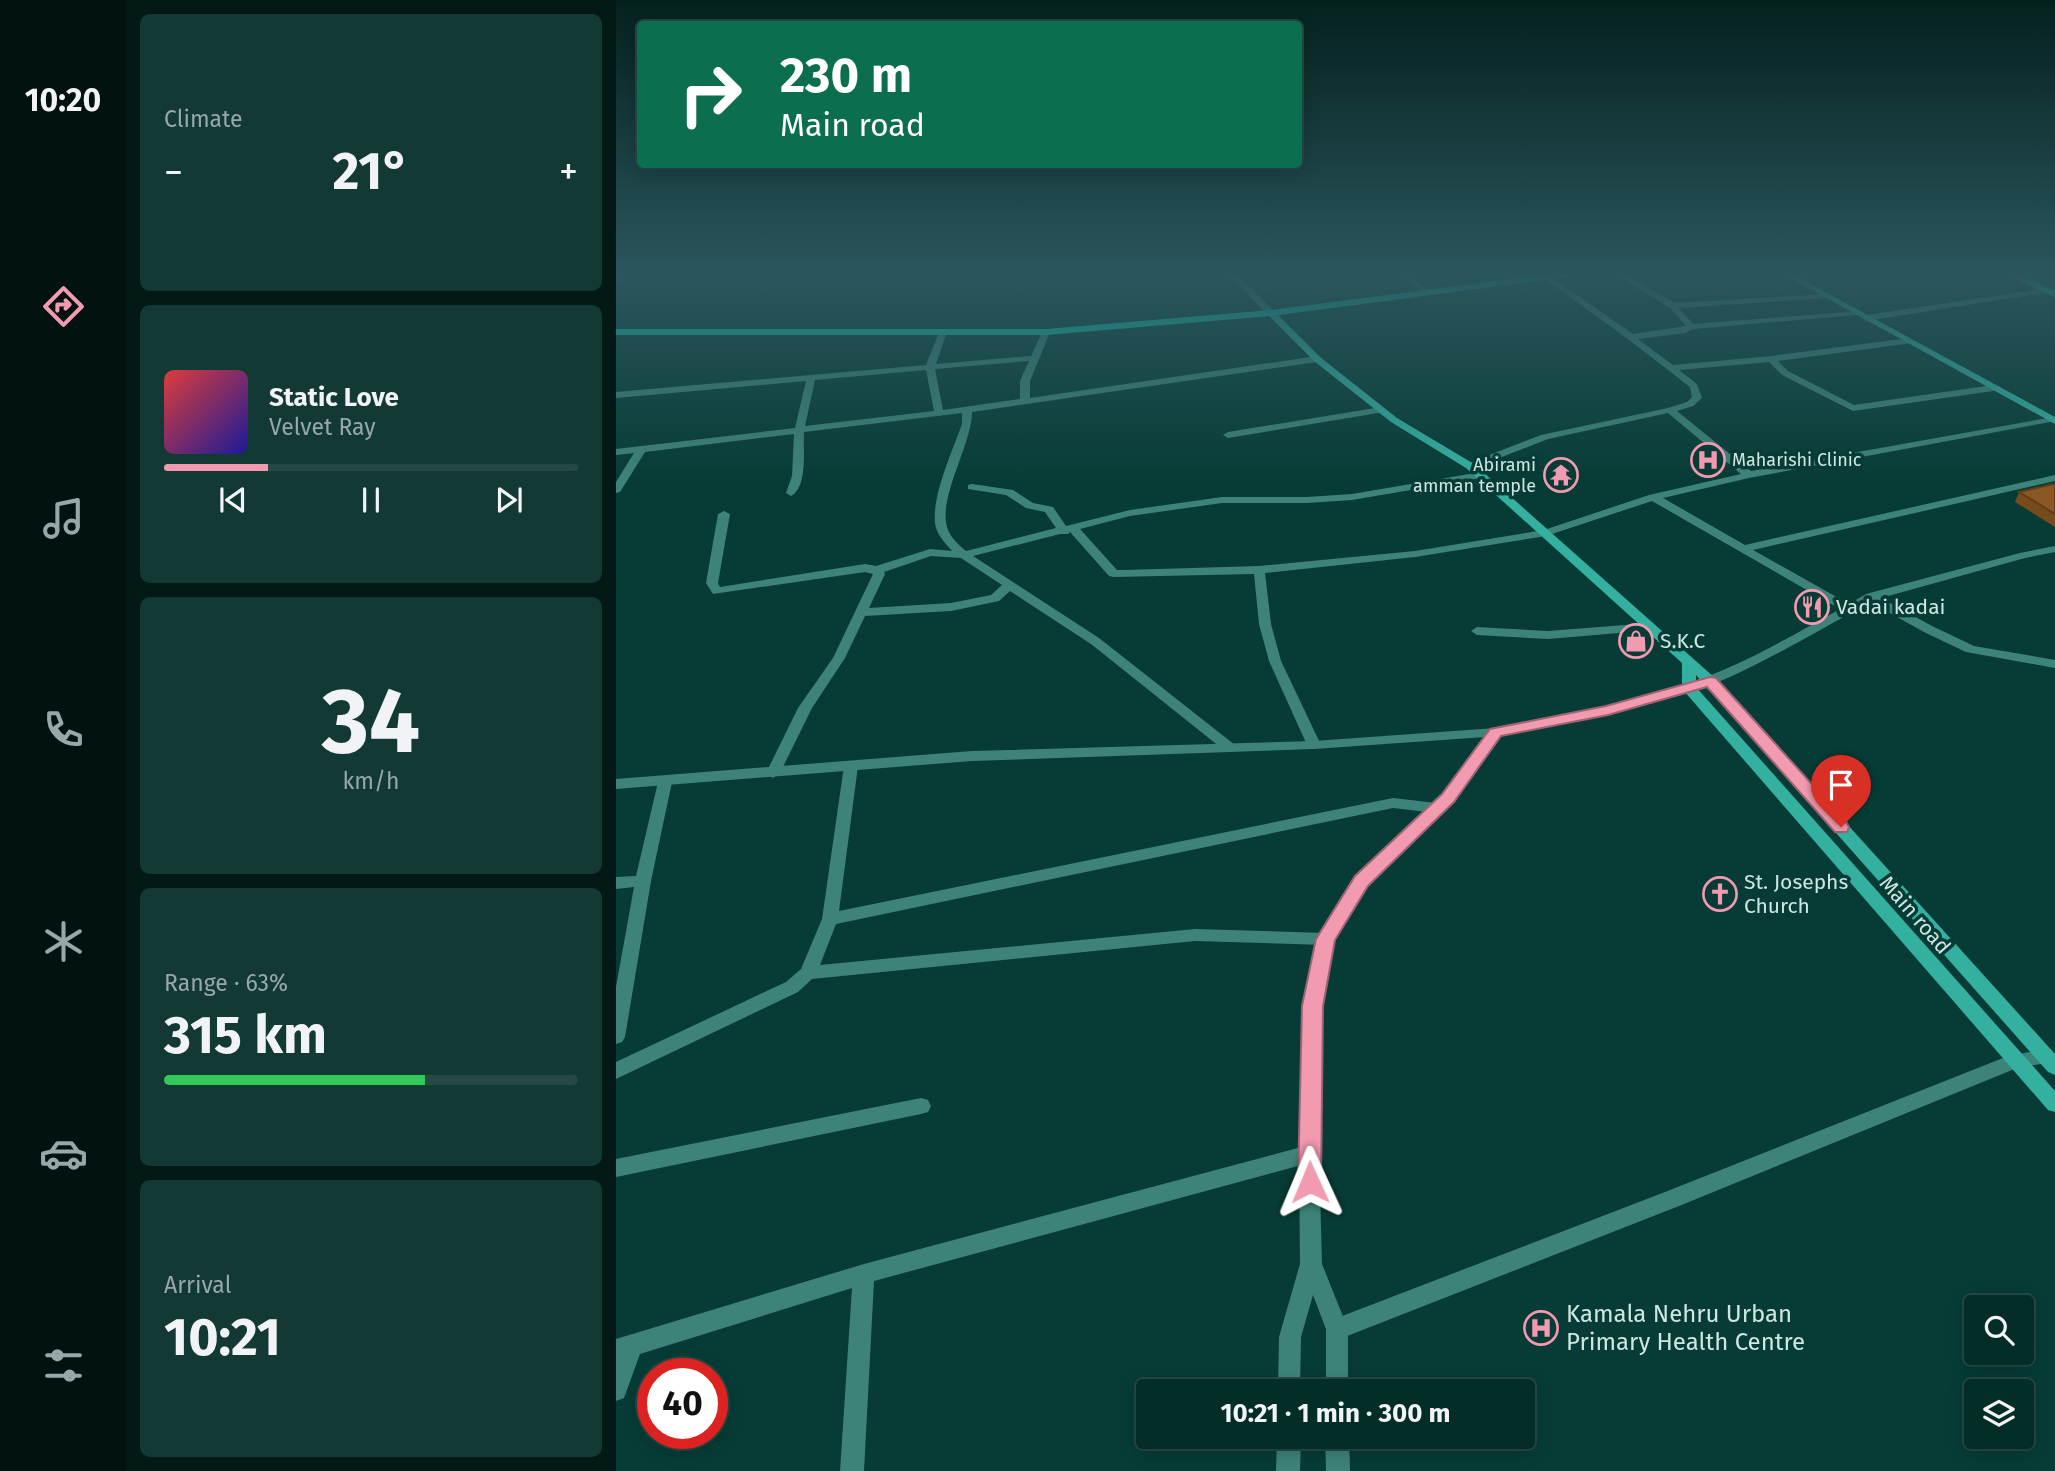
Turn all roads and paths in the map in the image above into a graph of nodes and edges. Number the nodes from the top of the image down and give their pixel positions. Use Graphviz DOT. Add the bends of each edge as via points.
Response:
graph roads {
  1 [pos="939,343"];
  2 [pos="1041,343"];
  3 [pos="1301,343"];
  4 [pos="1639,343"];
  5 [pos="1896,343"];
  6 [pos="1912,343"];
  7 [pos="1034,358"];
  8 [pos="1318,359"];
  9 [pos="1771,359"];
  10 [pos="930,367"];
  11 [pos="1671,368"];
  12 [pos="811,378"];
  13 [pos="1993,387"];
  14 [pos="616,396"];
  15 [pos="1025,402"];
  16 [pos="967,410"];
  17 [pos="1381,410"];
  18 [pos="1670,410"];
  19 [pos="939,414"];
  20 [pos="2052,420"];
  21 [pos="800,430"];
  22 [pos="1228,435"];
  23 [pos="641,450"];
  24 [pos="616,452"];
  25 [pos="1470,466"];
  26 [pos="1481,475"];
  27 [pos="1749,475"];
  28 [pos="2055,478"];
  29 [pos="972,487"];
  30 [pos="616,490"];
  31 [pos="792,493"];
  32 [pos="1653,497"];
  33 [pos="724,513"];
  34 [pos="1069,530"];
  35 [pos="1546,533"];
  36 [pos="1741,549"];
  37 [pos="2055,549"];
  38 [pos="964,555"];
  39 [pos="877,570"];
  40 [pos="1259,570"];
  41 [pos="1011,584"];
  42 [pos="1870,597"];
  43 [pos="1849,609"];
  44 [pos="862,612"];
  45 [pos="1650,627"];
  46 [pos="1477,631"];
  47 [pos="1689,662"];
  48 [pos="2055,664"];
  49 [pos="1710,681"];
  50 [pos="1689,688"];
  51 [pos="1496,733"];
  52 [pos="1314,745"];
  53 [pos="1230,748"];
  54 [pos="851,766"];
  55 [pos="772,773"];
  56 [pos="665,782"];
  57 [pos="616,784"];
  58 [pos="1436,808"];
  59 [pos="643,881"];
  60 [pos="616,883"];
  61 [pos="830,919"];
  62 [pos="1326,939"];
  63 [pos="808,973"];
  64 [pos="616,1037"];
  65 [pos="2015,1060"];
  66 [pos="2050,1062"];
  67 [pos="616,1071"];
  68 [pos="2055,1104"];
  69 [pos="922,1106"];
  70 [pos="1309,1154"];
  71 [pos="616,1168"];
  72 [pos="1311,1264"];
  73 [pos="864,1273"];
  74 [pos="1337,1329"];
  75 [pos="623,1348"];
  76 [pos="1289,1379"];
  77 [pos="1337,1379"];
  78 [pos="616,1390"];
  79 [pos="1289,1449"];
  80 [pos="1337,1449"];
  81 [pos="852,1471"];
  82 [pos="1288,1471"];
  83 [pos="1338,1471"];
  1 -- 10 [label="street"];
  2 -- 7 [label="street"];
  3 -- 8 [label="main road, Main road"];
  4 -- 11 [label="street"];
  5 -- 9 [label="street"];
  6 -- 13 [label="main road"];
  7 -- 10 [label="street"];
  7 -- 15 [label="street" via="1025,381"];
  8 -- 15 [label="street"];
  8 -- 17 [label="main road, Main road"];
  9 -- 11 [label="street"];
  9 -- 13 [label="street" via="1785,373 1853,408"];
  10 -- 12 [label="street"];
  10 -- 19 [label="street"];
  11 -- 18 [label="street" via="1694,386 1697,398"];
  12 -- 14 [label="street"];
  12 -- 21 [label="street"];
  13 -- 20 [label="main road"];
  15 -- 16 [label="street"];
  16 -- 19 [label="street"];
  16 -- 38 [label="street" via="967,424 940,509 946,538"];
  17 -- 22 [label="street"];
  17 -- 25 [label="main road, Main road"];
  18 -- 25 [label="street" via="1545,436"];
  18 -- 27 [label="street"];
  19 -- 21 [label="street"];
  20 -- 27 [label="street"];
  21 -- 23 [label="street"];
  21 -- 31 [label="street"];
  23 -- 24 [label="street"];
  23 -- 30 [label="street"];
  25 -- 26 [label="main road, Main road"];
  26 -- 34 [label="street" via="1325,500 1222,500 1130,513"];
  26 -- 35 [label="main road, Main road"];
  27 -- 32 [label="street"];
  28 -- 36 [label="street"];
  29 -- 34 [label="street" via="1009,492 1030,506 1049,509"];
  32 -- 35 [label="street"];
  32 -- 36 [label="street"];
  33 -- 39 [label="street" via="712,583 717,591 865,568"];
  34 -- 38 [label="street"];
  34 -- 40 [label="street" via="1113,572"];
  35 -- 40 [label="street" via="1415,554"];
  35 -- 45 [label="main road, Main road"];
  36 -- 43 [label="street"];
  37 -- 42 [label="street"];
  38 -- 39 [label="street" via="930,552"];
  38 -- 41 [label="street"];
  39 -- 44 [label="street"];
  40 -- 52 [label="street" via="1265,624 1275,660"];
  41 -- 44 [label="street" via="995,598 951,607"];
  41 -- 53 [label="street" via="1095,641"];
  42 -- 43 [label="street"];
  42 -- 48 [label="street" via="1971,649"];
  43 -- 49 [label="street"];
  44 -- 55 [label="street"];
  45 -- 46 [label="street" via="1548,635"];
  45 -- 47 [label="main road, Main road"];
  47 -- 49 [label="main road, Main road"];
  47 -- 50 [label="main road"];
  49 -- 50 [label="street"];
  49 -- 66 [label="main road, Main road"];
  50 -- 51 [label="street"];
  50 -- 65 [label="main road, Main road"];
  51 -- 52 [label="street"];
  51 -- 58 [label="street"];
  52 -- 53 [label="street"];
  53 -- 54 [label="street" via="972,755"];
  54 -- 55 [label="street"];
  54 -- 61 [label="street"];
  55 -- 56 [label="street"];
  56 -- 57 [label="street"];
  56 -- 59 [label="street"];
  58 -- 61 [label="street" via="1393,803"];
  58 -- 62 [label="street" via="1361,881"];
  59 -- 60 [label="street"];
  59 -- 64 [label="street"];
  61 -- 63 [label="street"];
  62 -- 63 [label="street" via="1195,935"];
  62 -- 70 [label="street" via="1312,1006"];
  63 -- 67 [label="street" via="792,987"];
  65 -- 66 [label="street"];
  65 -- 68 [label="main road, Main road"];
  65 -- 74 [label="street"];
  69 -- 71 [label="street"];
  70 -- 72 [label="street"];
  70 -- 73 [label="street"];
  72 -- 74 [label="street"];
  72 -- 76 [label="street" via="1290,1337"];
  73 -- 75 [label="street"];
  73 -- 81 [label="street"];
  74 -- 77 [label="street"];
  75 -- 78 [label="street"];
  79 -- 82 [label="street"];
  80 -- 83 [label="street"];
}
